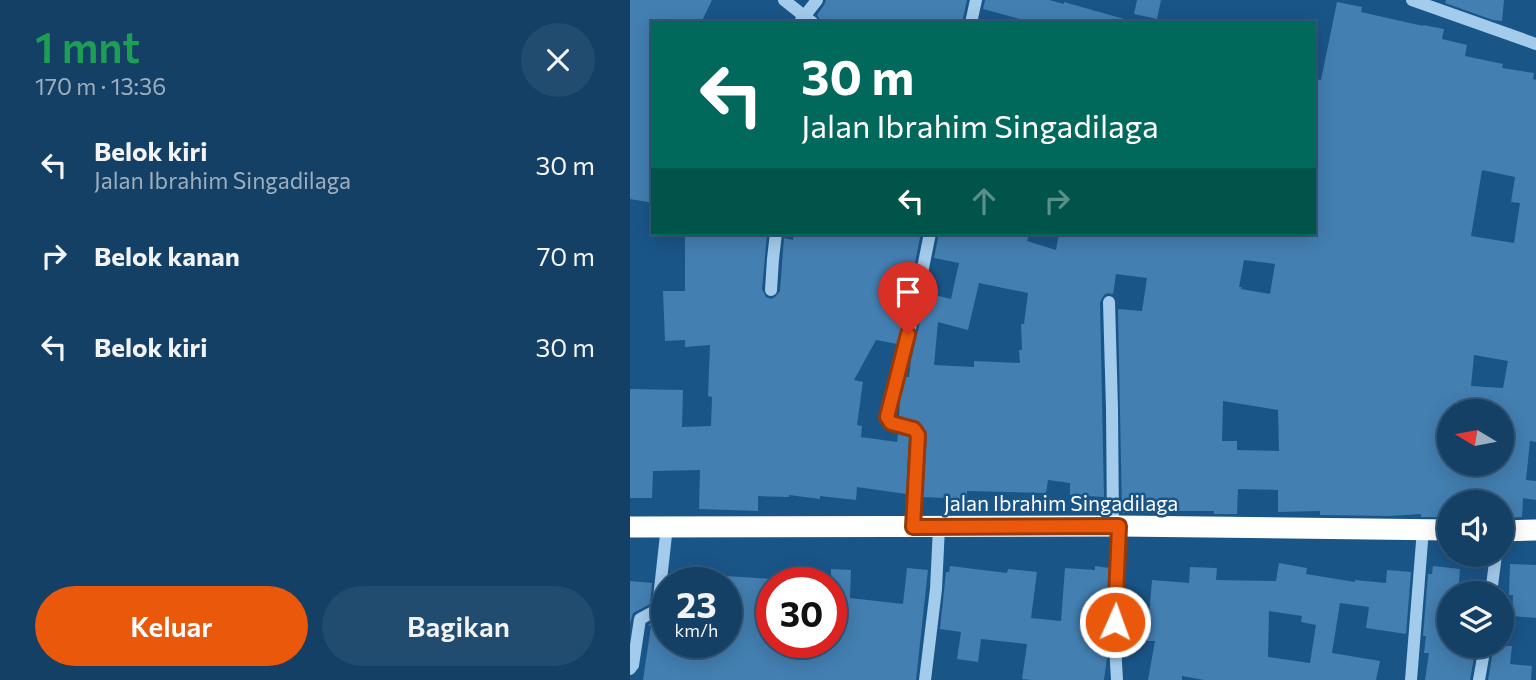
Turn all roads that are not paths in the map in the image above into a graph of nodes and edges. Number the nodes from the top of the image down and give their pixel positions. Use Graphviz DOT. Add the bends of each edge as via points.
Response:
graph roads {
  1 [pos="784,0"];
  2 [pos="817,0"];
  3 [pos="976,0"];
  4 [pos="1412,0"];
  5 [pos="806,21"];
  6 [pos="971,21"];
  7 [pos="1536,44"];
  8 [pos="776,235"];
  9 [pos="930,235"];
  10 [pos="771,290"];
  11 [pos="1109,302"];
  12 [pos="667,526"];
  13 [pos="1116,526"];
  14 [pos="630,527"];
  15 [pos="913,527"];
  16 [pos="939,527"];
  17 [pos="1423,529"];
  18 [pos="1437,530"];
  19 [pos="1536,530"];
  20 [pos="1514,531"];
  21 [pos="1483,658"];
  22 [pos="630,670"];
  23 [pos="925,680"];
  24 [pos="1117,680"];
  25 [pos="1411,680"];
  26 [pos="1479,680"];
  1 -- 5 [label="street"];
  2 -- 5 [label="street"];
  3 -- 6 [label="street"];
  4 -- 7 [label="street"];
  8 -- 10 [label="street"];
  9 -- 15 [label="street" via="887,417 918,435"];
  11 -- 13 [label="street"];
  12 -- 14 [label="highway, Jalan Ibrahim Singadilaga"];
  12 -- 15 [label="highway, Jalan Ibrahim Singadilaga"];
  12 -- 22 [label="street" via="658,607 640,618"];
  13 -- 16 [label="highway, Jalan Ibrahim Singadilaga"];
  13 -- 17 [label="highway, Jalan Ibrahim Singadilaga"];
  13 -- 24 [label="street"];
  15 -- 16 [label="highway, Jalan Ibrahim Singadilaga"];
  16 -- 23 [label="street"];
  17 -- 18 [label="highway, Jalan Ibrahim Singadilaga"];
  17 -- 25 [label="street"];
  19 -- 20 [label="highway"];
  21 -- 26 [label="street"];
}
